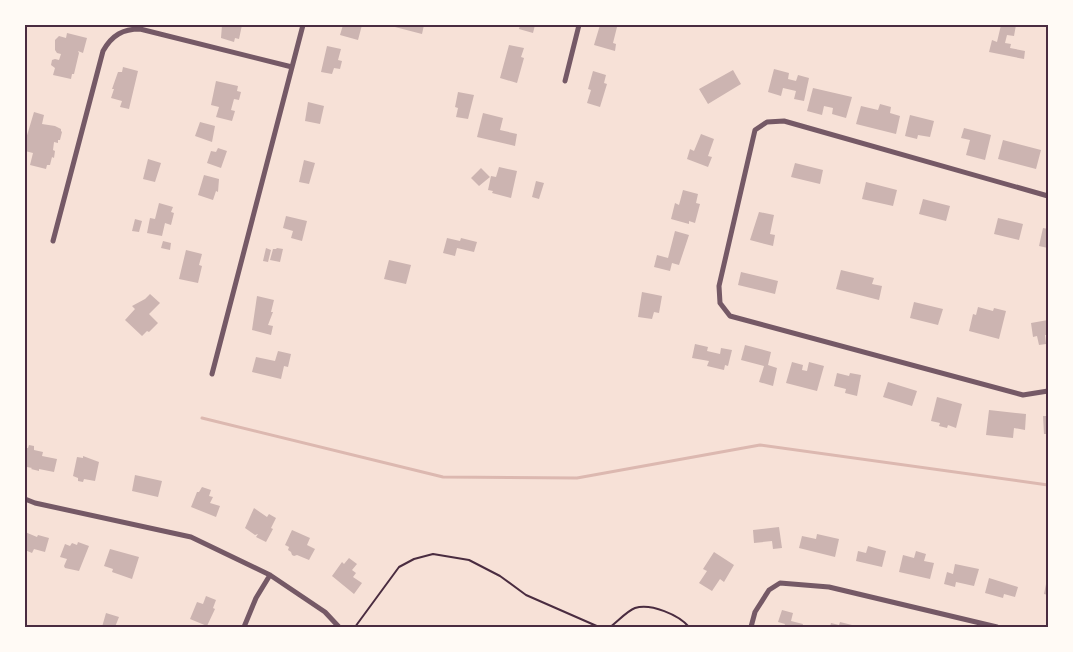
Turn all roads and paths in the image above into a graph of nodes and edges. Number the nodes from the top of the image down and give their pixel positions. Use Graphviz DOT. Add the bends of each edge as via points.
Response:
graph roads {
  1 [pos="303,25"];
  2 [pos="579,25"];
  3 [pos="292,67"];
  4 [pos="565,81"];
  5 [pos="1048,196"];
  6 [pos="53,241"];
  7 [pos="212,374"];
  8 [pos="1048,391"];
  9 [pos="25,499"];
  10 [pos="270,575"];
  11 [pos="244,627"];
  12 [pos="339,627"];
  13 [pos="354,627"];
  14 [pos="599,627"];
  15 [pos="610,627"];
  16 [pos="689,627"];
  17 [pos="751,627"];
  18 [pos="997,627"];
  1 -- 3 [label="street"];
  2 -- 4 [label="street"];
  3 -- 6 [label="street" via="140,29 122,31 114,36 102,51"];
  3 -- 7 [label="street"];
  5 -- 8 [label="street" via="784,121 766,122 755,130 719,286 720,304 730,316 1023,394"];
  9 -- 10 [label="street" via="191,537"];
  10 -- 11 [label="street"];
  10 -- 12 [label="street" via="325,612"];
  13 -- 14 [label="path" via="399,567 433,554 469,560 500,576 526,595"];
  15 -- 16 [label="path" via="635,608 651,607 682,619"];
  17 -- 18 [label="street" via="768,590 780,583 829,587"];
}
